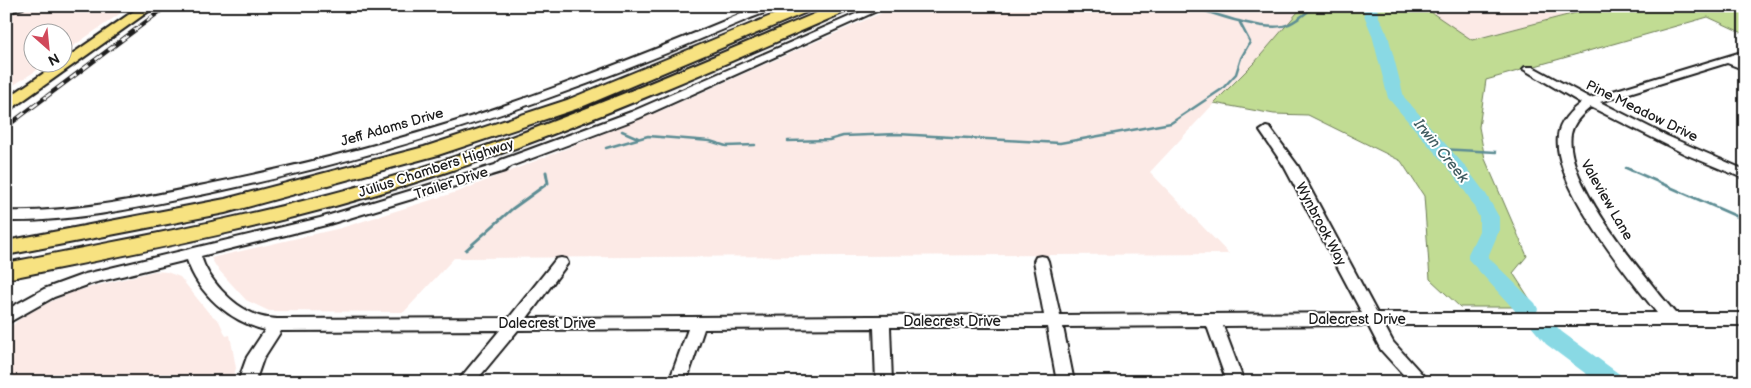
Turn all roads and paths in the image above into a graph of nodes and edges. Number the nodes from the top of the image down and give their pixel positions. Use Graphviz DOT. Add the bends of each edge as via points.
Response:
graph roads {
  1 [pos="150,6"];
  2 [pos="770,6"];
  3 [pos="809,6"];
  4 [pos="847,6"];
  5 [pos="883,6"];
  6 [pos="1745,54"];
  7 [pos="1728,59"];
  8 [pos="1745,68"];
  9 [pos="1529,69"];
  10 [pos="12,103"];
  11 [pos="1589,103"];
  12 [pos="6,114"];
  13 [pos="1266,132"];
  14 [pos="1745,175"];
  15 [pos="6,216"];
  16 [pos="6,248"];
  17 [pos="193,254"];
  18 [pos="1041,260"];
  19 [pos="561,263"];
  20 [pos="6,271"];
  21 [pos="6,318"];
  22 [pos="1670,318"];
  23 [pos="1372,319"];
  24 [pos="1745,319"];
  25 [pos="1213,320"];
  26 [pos="882,321"];
  27 [pos="1054,321"];
  28 [pos="698,322"];
  29 [pos="514,323"];
  30 [pos="277,324"];
  31 [pos="246,382"];
  32 [pos="465,382"];
  33 [pos="677,382"];
  34 [pos="884,382"];
  35 [pos="1066,382"];
  36 [pos="1236,382"];
  37 [pos="1421,382"];
  1 -- 10 [label="main road"];
  2 -- 15 [label="street, Jeff Adams Drive" via="558,91 367,151 159,198 49,216"];
  3 -- 16 [label="highway, Julius Chambers Highway" via="573,104 441,148 225,206"];
  4 -- 20 [label="highway, Julius Chambers Highway" via="642,94 540,134 431,171 261,218"];
  5 -- 17 [label="street, Trailer Drive" via="634,115 500,168 391,202"];
  6 -- 7 [label="street, Valeview Lane"];
  7 -- 8 [label="street"];
  7 -- 11 [label="street, Valeview Lane"];
  9 -- 11 [label="street, Pine Meadow Drive"];
  10 -- 12 [label="main road" via="15,108"];
  11 -- 14 [label="street, Pine Meadow Drive"];
  11 -- 22 [label="street, Valeview Lane" via="1575,114 1565,130 1564,149 1568,167 1608,239"];
  13 -- 23 [label="street, Wynbrook Way" via="1291,166"];
  17 -- 21 [label="street, Trailer Drive" via="69,285"];
  17 -- 30 [label="street, Dalecrest Drive" via="201,276 231,310 255,322"];
  18 -- 27 [label="street"];
  19 -- 29 [label="street"];
  22 -- 23 [label="street, Dalecrest Drive"];
  22 -- 24 [label="street, Dalecrest Drive"];
  23 -- 25 [label="street, Dalecrest Drive"];
  23 -- 37 [label="street, Wynbrook Way" via="1397,359"];
  25 -- 27 [label="street, Dalecrest Drive"];
  25 -- 36 [label="street"];
  26 -- 27 [label="street, Dalecrest Drive"];
  26 -- 28 [label="street, Dalecrest Drive"];
  26 -- 34 [label="street"];
  27 -- 35 [label="street"];
  28 -- 29 [label="street, Dalecrest Drive"];
  28 -- 33 [label="street"];
  29 -- 30 [label="street, Dalecrest Drive"];
  29 -- 32 [label="street"];
  30 -- 31 [label="street" via="255,357"];
}
